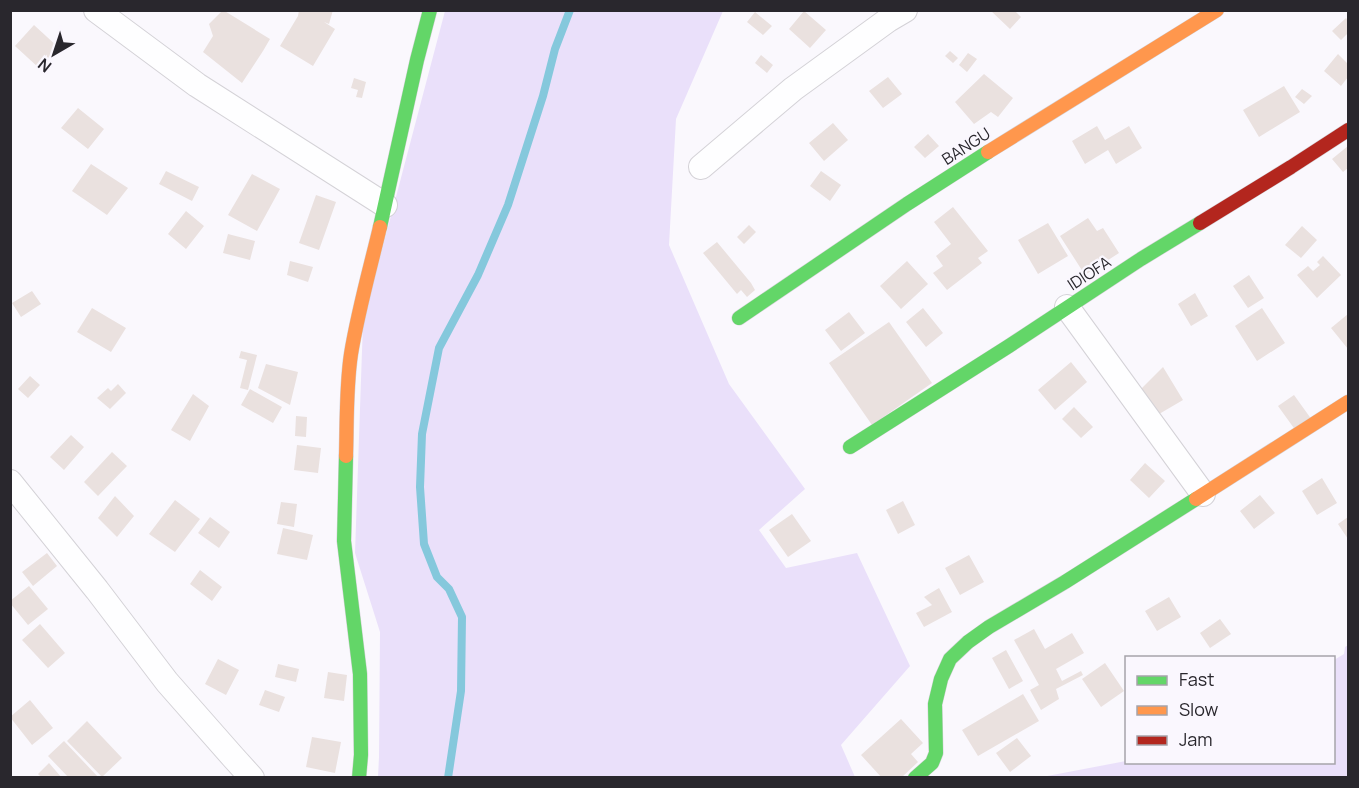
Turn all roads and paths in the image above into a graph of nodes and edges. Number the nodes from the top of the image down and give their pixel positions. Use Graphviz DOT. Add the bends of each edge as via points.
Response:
graph roads {
  1 [pos="96,10"];
  2 [pos="430,10"];
  3 [pos="905,10"];
  4 [pos="1217,10"];
  5 [pos="1348,130"];
  6 [pos="701,167"];
  7 [pos="385,205"];
  8 [pos="1068,308"];
  9 [pos="739,318"];
  10 [pos="1348,402"];
  11 [pos="850,447"];
  12 [pos="10,482"];
  13 [pos="1203,494"];
  14 [pos="252,777"];
  15 [pos="359,777"];
  16 [pos="915,777"];
  1 -- 7 [label="street" via="197,85"];
  2 -- 7 [label="street"];
  3 -- 6 [label="street" via="793,90"];
  4 -- 9 [label="street, BANGU" via="976,159"];
  5 -- 8 [label="street, IDIOFA"];
  7 -- 15 [label="street" via="353,340 348,385 344,541 360,674"];
  8 -- 11 [label="street, IDIOFA"];
  8 -- 13 [label="street"];
  10 -- 13 [label="street"];
  12 -- 14 [label="street" via="167,682"];
  13 -- 16 [label="street" via="989,627 950,659 936,704 936,753 932,763"];
}
